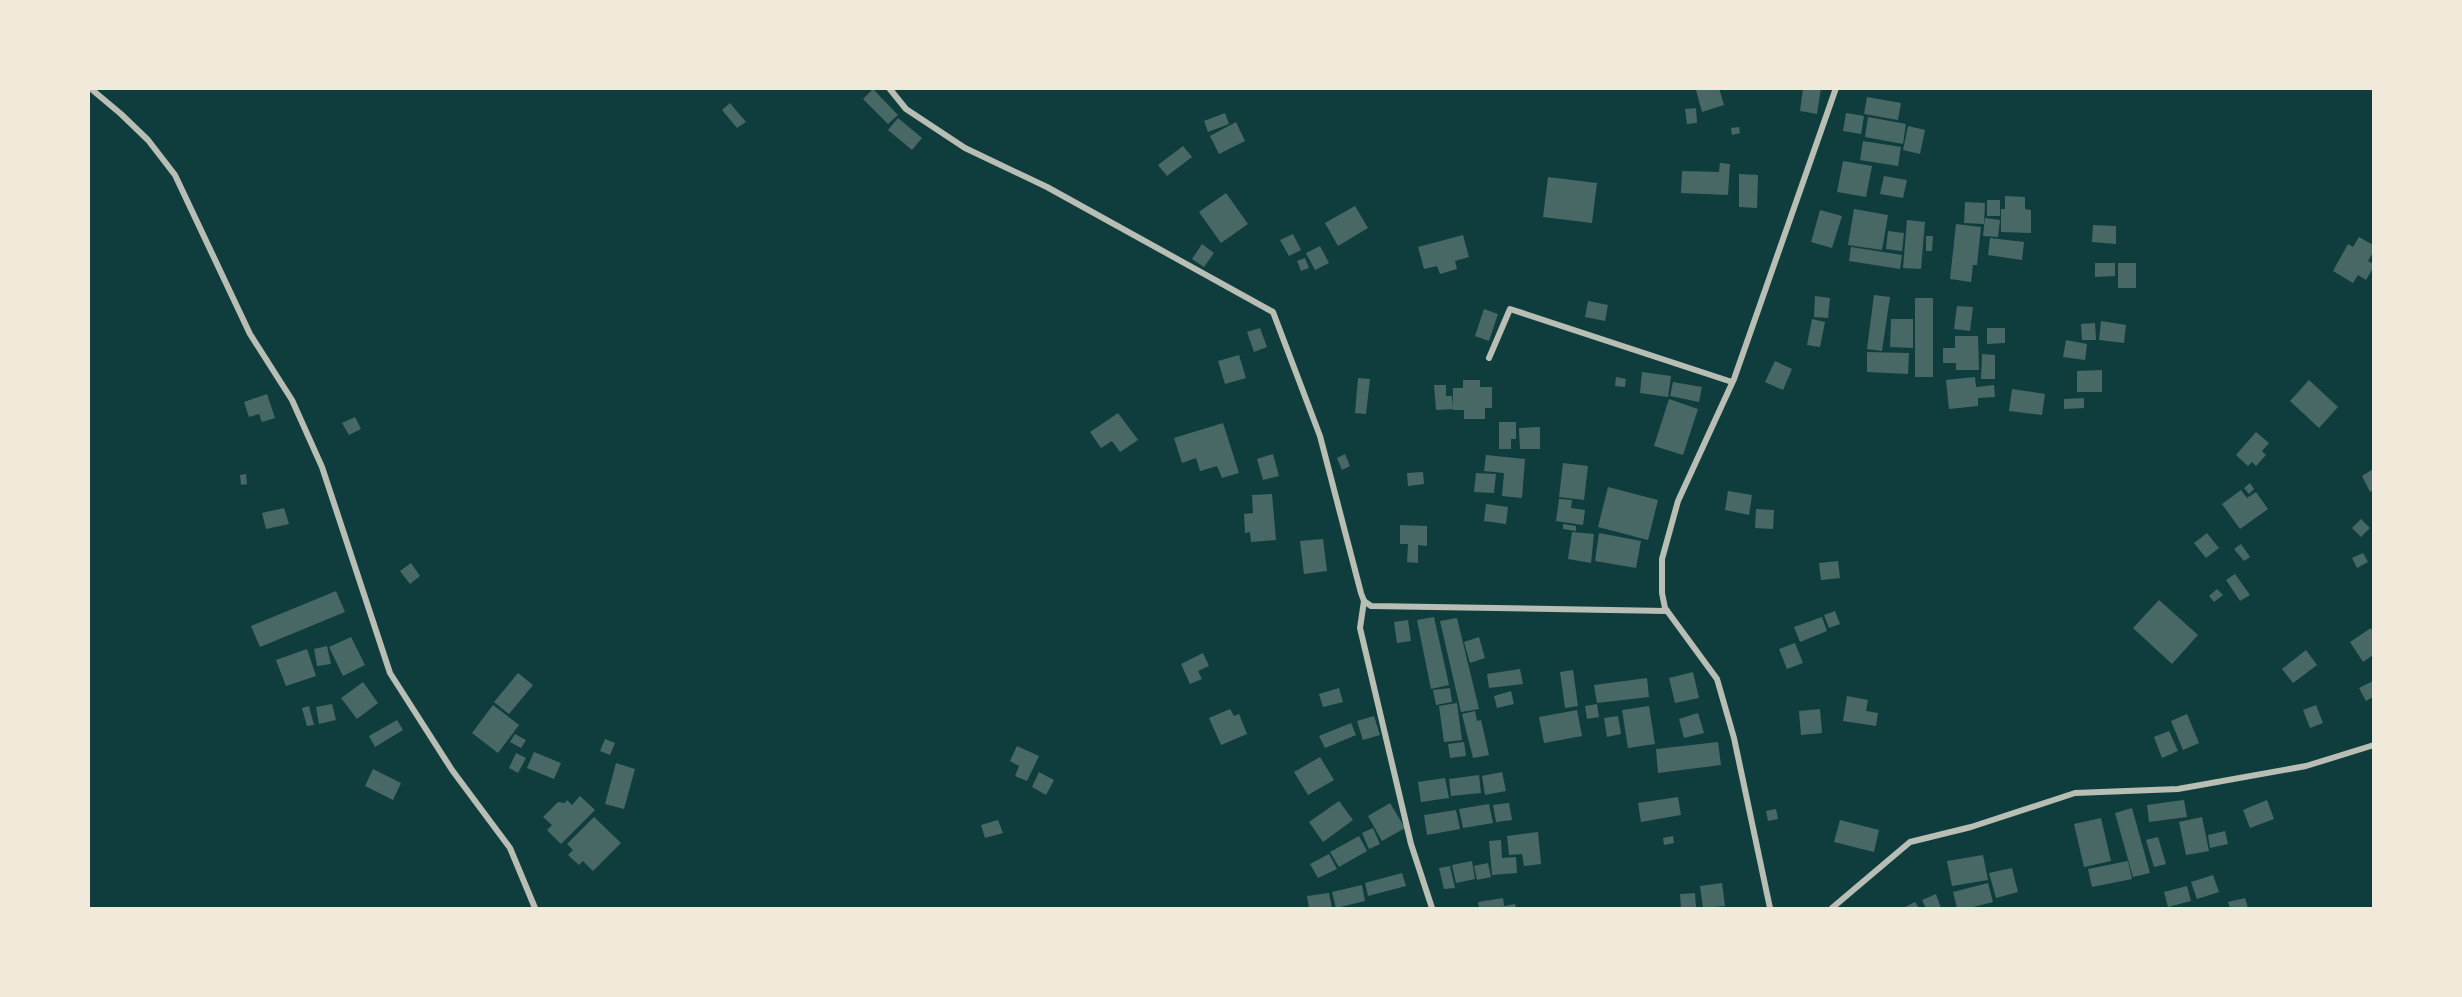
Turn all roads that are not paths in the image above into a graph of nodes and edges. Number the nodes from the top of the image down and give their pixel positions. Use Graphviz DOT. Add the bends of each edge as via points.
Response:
graph roads {
  1 [pos="90,88"];
  2 [pos="889,88"];
  3 [pos="1836,88"];
  4 [pos="1489,358"];
  5 [pos="1732,382"];
  6 [pos="1364,601"];
  7 [pos="1667,611"];
  8 [pos="2373,745"];
  9 [pos="536,909"];
  10 [pos="1432,909"];
  11 [pos="1770,909"];
  12 [pos="1832,909"];
  1 -- 9 [label="street" via="148,140 175,175 250,334 292,400 322,467 390,673 452,770 510,848"];
  2 -- 6 [label="street" via="906,109 965,148 1047,187 1273,312 1320,436"];
  3 -- 5 [label="street"];
  4 -- 5 [label="street" via="1510,309"];
  5 -- 7 [label="street" via="1678,501 1662,559 1662,593"];
  6 -- 7 [label="street" via="1371,606"];
  6 -- 10 [label="street" via="1360,628 1412,844"];
  7 -- 11 [label="street" via="1717,679 1734,738"];
  8 -- 12 [label="street" via="2306,766 2178,789 2075,793 1910,842"];
}
